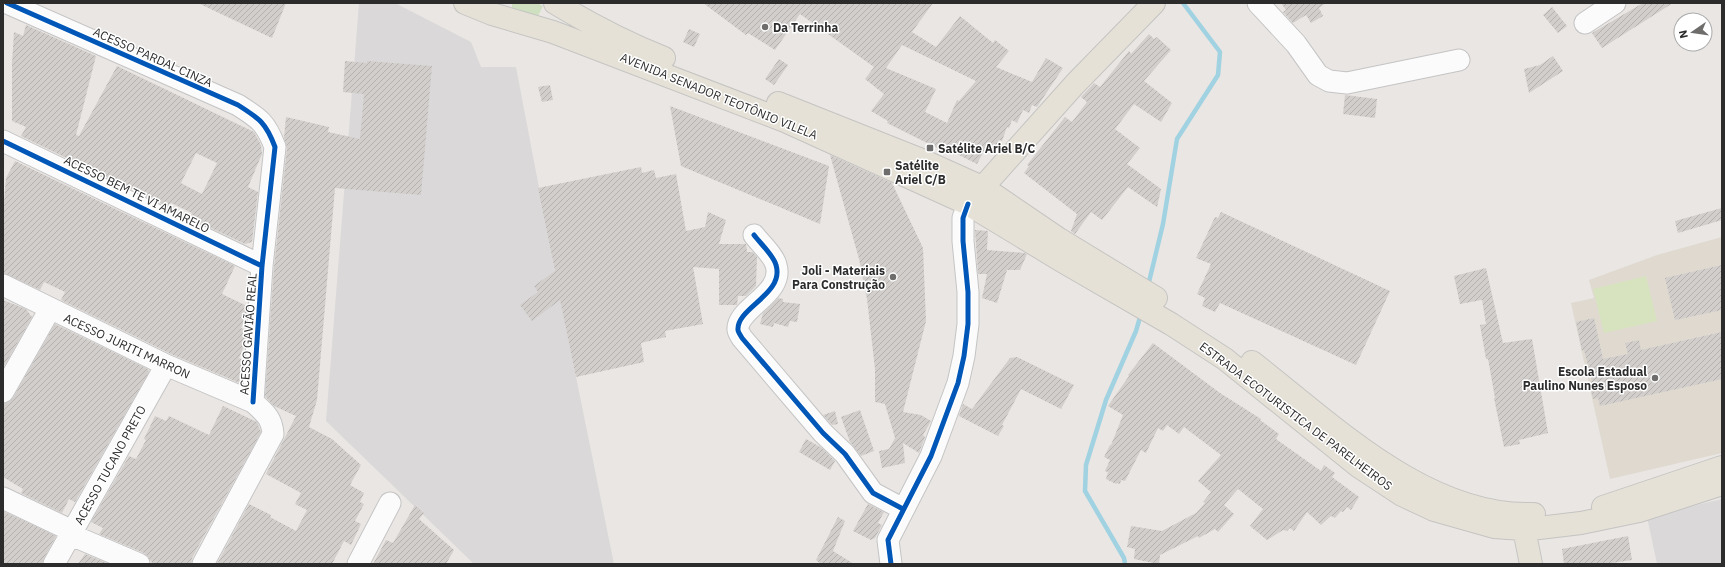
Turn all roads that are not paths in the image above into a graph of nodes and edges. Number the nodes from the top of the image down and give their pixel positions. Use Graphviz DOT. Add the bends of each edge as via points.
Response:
graph roads {
  1 [pos="7,3"];
  2 [pos="465,3"];
  3 [pos="555,3"];
  4 [pos="1154,3"];
  5 [pos="1258,3"];
  6 [pos="1615,3"];
  7 [pos="499,8"];
  8 [pos="1585,23"];
  9 [pos="1459,60"];
  10 [pos="3,141"];
  11 [pos="275,147"];
  12 [pos="984,188"];
  13 [pos="968,204"];
  14 [pos="754,235"];
  15 [pos="262,266"];
  16 [pos="3,286"];
  17 [pos="1135,295"];
  18 [pos="50,309"];
  19 [pos="166,365"];
  20 [pos="3,392"];
  21 [pos="253,402"];
  22 [pos="1722,467"];
  23 [pos="1722,484"];
  24 [pos="3,498"];
  25 [pos="390,503"];
  26 [pos="903,508"];
  27 [pos="1522,522"];
  28 [pos="72,532"];
  29 [pos="54,564"];
  30 [pos="139,564"];
  31 [pos="203,564"];
  32 [pos="358,564"];
  33 [pos="891,564"];
  34 [pos="1531,564"];
  1 -- 11 [label="street, ACESSO PARDAL CINZA" via="238,105 259,118"];
  2 -- 7 [label="main road, AVENIDA SENADOR TEOTÔNIO VILELA"];
  3 -- 12 [label="main road, AVENIDA SENADOR TEOTÔNIO VILELA" via="579,18 642,49 869,138"];
  4 -- 12 [label="main road" via="1075,84"];
  5 -- 9 [label="street" via="1296,44 1318,75 1329,81 1347,83"];
  6 -- 8 [label="street"];
  7 -- 13 [label="main road, AVENIDA SENADOR TEOTÔNIO VILELA" via="785,121"];
  10 -- 15 [label="street, ACESSO BEM TE VI AMARELO"];
  11 -- 15 [label="street, ACESSO GAVIÃO REAL"];
  12 -- 13 [label="main road"];
  12 -- 17 [label="main road, ESTRADA ECOTURISTICA DE PARELHEIROS"];
  13 -- 17 [label="main road, ESTRADA ECOTURISTICA DE PARELHEIROS" via="1062,261"];
  13 -- 26 [label="street" via="963,218 968,292 964,356 958,383 932,456"];
  14 -- 26 [label="street" via="776,263 778,272 776,283 739,321 738,330 742,338 823,433 845,454 873,493"];
  15 -- 21 [label="street, ACESSO GAVIÃO REAL"];
  16 -- 18 [label="street, ACESSO JURITI MARRON"];
  17 -- 27 [label="main road, ESTRADA ECOTURISTICA DE PARELHEIROS" via="1163,311 1358,466 1402,495 1434,510 1494,527"];
  18 -- 19 [label="street, ACESSO JURITI MARRON"];
  18 -- 20 [label="street"];
  19 -- 21 [label="street, ACESSO JURITI MARRON"];
  19 -- 28 [label="street, ACESSO TUCANO PRETO"];
  21 -- 31 [label="street" via="272,424 273,434"];
  22 -- 27 [label="main road, ESTRADA ECOTURISTICA DE PARELHEIROS" via="1602,507"];
  23 -- 27 [label="main road, ESTRADA ECOTURISTICA DE PARELHEIROS" via="1639,511 1581,523"];
  24 -- 28 [label="street"];
  25 -- 32 [label="street"];
  26 -- 33 [label="street" via="888,540"];
  27 -- 34 [label="main road"];
  28 -- 29 [label="street, ACESSO TUCANO PRETO"];
  28 -- 30 [label="street" via="76,537"];
}
